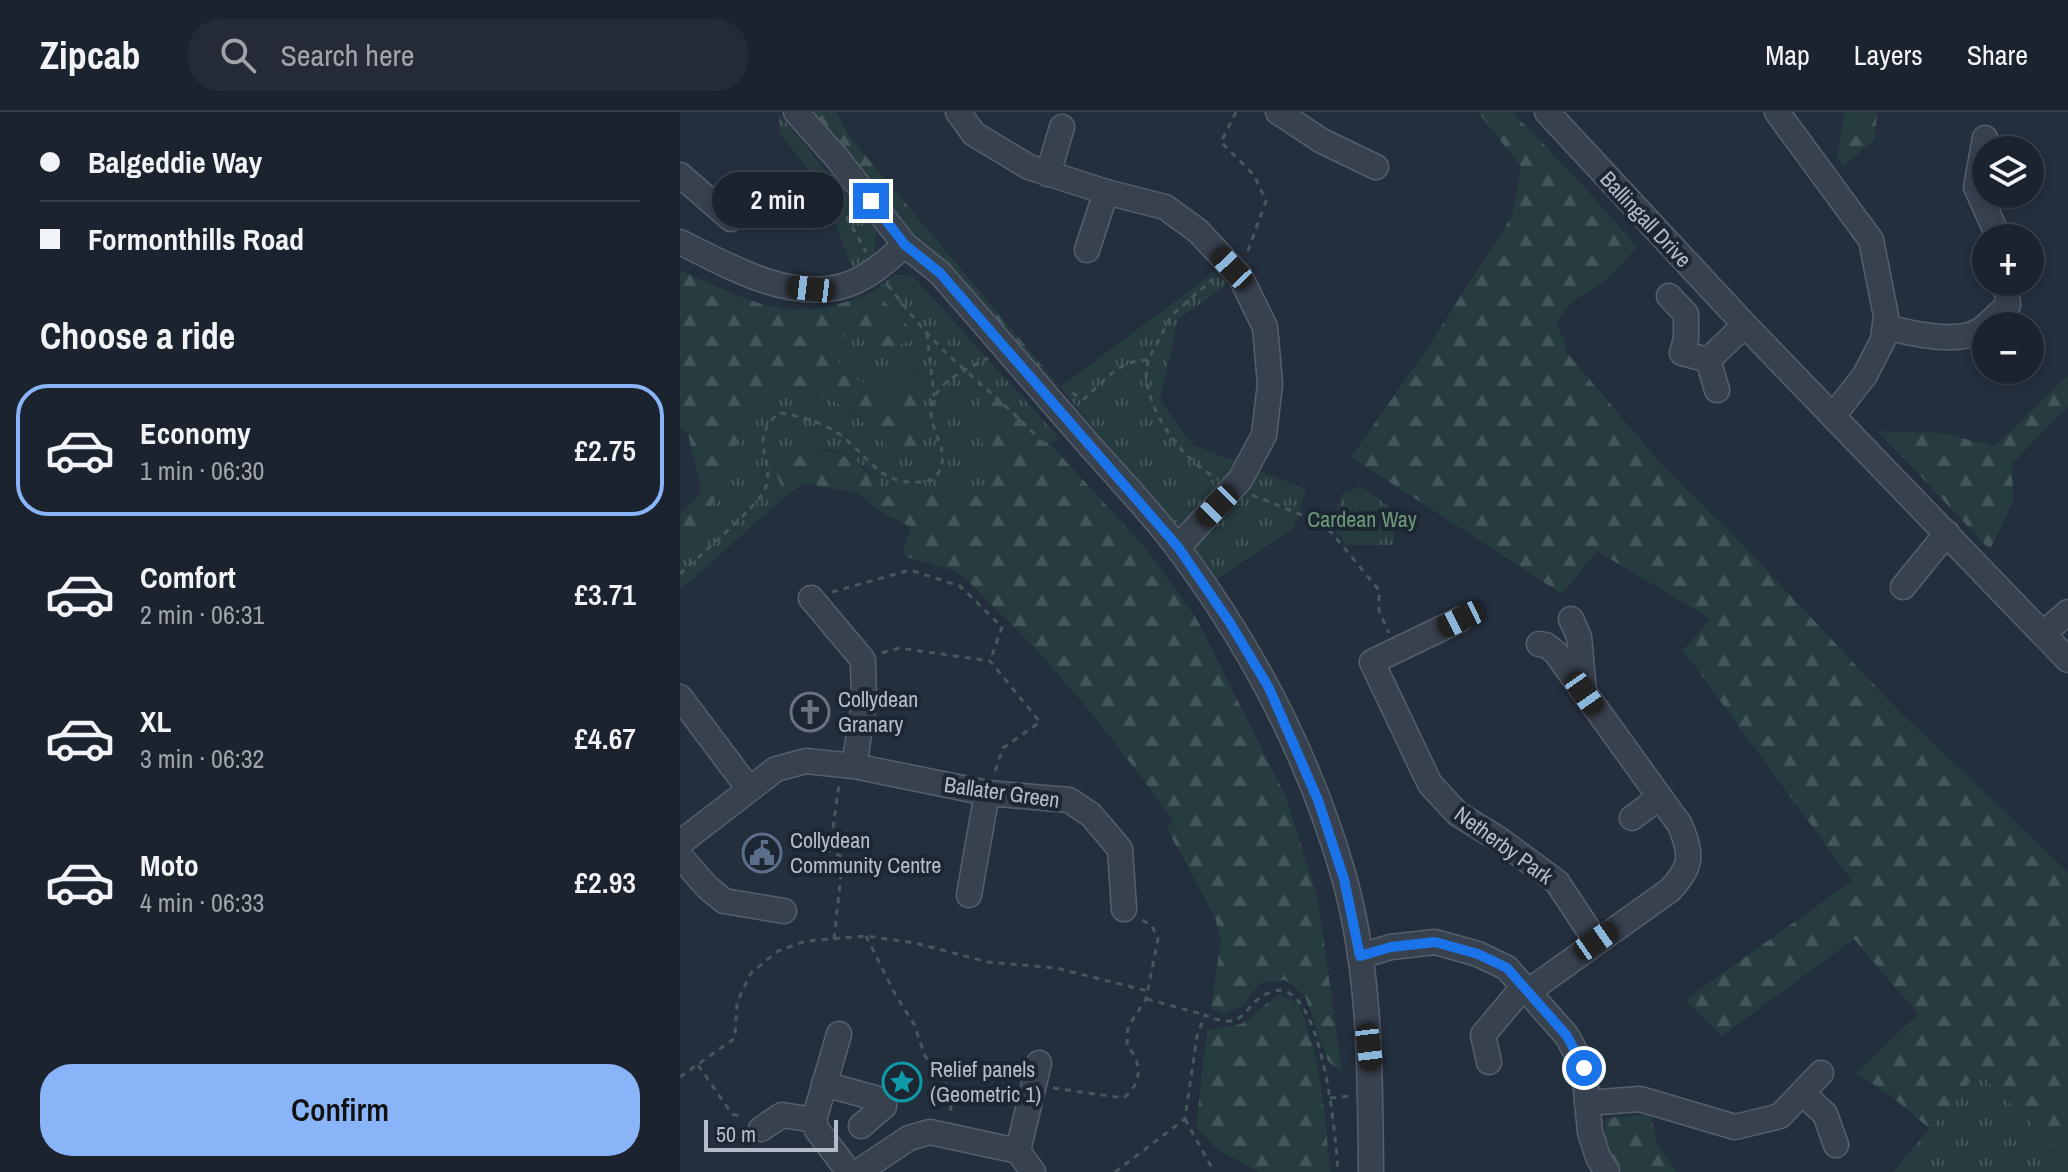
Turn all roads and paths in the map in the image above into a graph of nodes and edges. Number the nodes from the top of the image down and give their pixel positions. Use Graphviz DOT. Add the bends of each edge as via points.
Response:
graph roads {
  1 [pos="796,112"];
  2 [pos="958,112"];
  3 [pos="1236,112"];
  4 [pos="1278,112"];
  5 [pos="1547,112"];
  6 [pos="1777,112"];
  7 [pos="1062,127"];
  8 [pos="1376,167"];
  9 [pos="1048,174"];
  10 [pos="680,175"];
  11 [pos="828,183"];
  12 [pos="1106,192"];
  13 [pos="731,219"];
  14 [pos="680,242"];
  15 [pos="905,245"];
  16 [pos="1087,250"];
  17 [pos="1232,268"];
  18 [pos="876,270"];
  19 [pos="1669,296"];
  20 [pos="1745,325"];
  21 [pos="1885,327"];
  22 [pos="927,333"];
  23 [pos="1972,333"];
  24 [pos="1006,349"];
  25 [pos="1148,360"];
  26 [pos="1708,360"];
  27 [pos="965,370"];
  28 [pos="1717,390"];
  29 [pos="934,397"];
  30 [pos="1084,399"];
  31 [pos="1833,416"];
  32 [pos="1039,439"];
  33 [pos="1234,487"];
  34 [pos="1947,533"];
  35 [pos="1178,547"];
  36 [pos="680,574"];
  37 [pos="1903,587"];
  38 [pos="811,598"];
  39 [pos="2068,612"];
  40 [pos="1461,619"];
  41 [pos="1571,619"];
  42 [pos="2044,633"];
  43 [pos="1539,644"];
  44 [pos="1397,650"];
  45 [pos="863,660"];
  46 [pos="2068,660"];
  47 [pos="990,661"];
  48 [pos="1584,693"];
  49 [pos="680,697"];
  50 [pos="847,765"];
  51 [pos="749,789"];
  52 [pos="987,793"];
  53 [pos="1660,797"];
  54 [pos="1632,818"];
  55 [pos="680,843"];
  56 [pos="680,856"];
  57 [pos="969,895"];
  58 [pos="1124,909"];
  59 [pos="784,911"];
  60 [pos="866,936"];
  61 [pos="834,939"];
  62 [pos="1596,941"];
  63 [pos="1360,956"];
  64 [pos="1526,988"];
  65 [pos="1148,991"];
  66 [pos="1146,999"];
  67 [pos="1205,1015"];
  68 [pos="839,1034"];
  69 [pos="1489,1062"];
  70 [pos="698,1065"];
  71 [pos="1821,1073"];
  72 [pos="1036,1074"];
  73 [pos="680,1077"];
  74 [pos="824,1084"];
  75 [pos="1802,1093"];
  76 [pos="1587,1103"];
  77 [pos="1185,1119"];
  78 [pos="814,1120"];
  79 [pos="766,1126"];
  80 [pos="861,1126"];
  81 [pos="945,1135"];
  82 [pos="1836,1145"];
  83 [pos="1018,1151"];
  84 [pos="849,1172"];
  85 [pos="858,1172"];
  86 [pos="1033,1172"];
  87 [pos="1115,1172"];
  88 [pos="1211,1172"];
  89 [pos="1338,1172"];
  90 [pos="1371,1172"];
  91 [pos="1607,1172"];
  1 -- 15 [label="street"];
  2 -- 9 [label="street" via="974,134"];
  3 -- 17 [label="path" via="1221,142 1254,175 1266,201 1248,251"];
  4 -- 8 [label="street"];
  5 -- 20 [label="street, Ballingall Drive"];
  6 -- 21 [label="street" via="1871,240"];
  7 -- 9 [label="street"];
  9 -- 12 [label="street"];
  10 -- 13 [label="street"];
  11 -- 18 [label="path"];
  12 -- 16 [label="street"];
  12 -- 17 [label="street" via="1165,207 1198,231"];
  14 -- 18 [label="street" via="773,284 844,286"];
  15 -- 18 [label="street"];
  15 -- 24 [label="street" via="940,273"];
  17 -- 25 [label="path" via="1172,315"];
  17 -- 33 [label="street" via="1265,327 1270,384 1264,435"];
  18 -- 22 [label="path"];
  19 -- 26 [label="street" via="1686,314 1682,353"];
  20 -- 26 [label="street"];
  20 -- 31 [label="street, Ballingall Drive"];
  21 -- 23 [label="street" via="1935,338"];
  21 -- 31 [label="street" via="1865,375"];
  22 -- 27 [label="path"];
  22 -- 29 [label="path"];
  24 -- 27 [label="path"];
  24 -- 35 [label="street"];
  25 -- 30 [label="path" via="1122,365"];
  25 -- 33 [label="path" via="1146,382 1158,417 1197,464"];
  26 -- 28 [label="street"];
  27 -- 29 [label="path"];
  27 -- 32 [label="path"];
  29 -- 36 [label="path" via="931,411 944,458 933,480 920,483 887,478 840,434 779,413 764,431 765,489"];
  31 -- 34 [label="street, Ballingall Drive"];
  33 -- 35 [label="street"];
  33 -- 44 [label="path" via="1331,532 1379,590 1379,611"];
  34 -- 37 [label="street"];
  34 -- 42 [label="street, Ballingall Drive"];
  35 -- 63 [label="street" via="1269,688 1327,826"];
  38 -- 45 [label="street"];
  38 -- 47 [label="path" via="910,570 960,586 1002,627"];
  39 -- 42 [label="street"];
  40 -- 44 [label="street, Netherby Park"];
  41 -- 48 [label="street" via="1579,637"];
  42 -- 46 [label="street, Ballingall Drive"];
  43 -- 48 [label="street" via="1556,653"];
  44 -- 62 [label="street, Netherby Park" via="1361,666 1430,784 1458,814 1557,882"];
  45 -- 47 [label="path" via="899,648"];
  45 -- 50 [label="street" via="864,703"];
  47 -- 52 [label="path" via="1040,722 1003,748"];
  48 -- 53 [label="street"];
  49 -- 51 [label="street"];
  50 -- 51 [label="street, Ballater Green" via="806,761 776,769"];
  50 -- 52 [label="street, Ballater Green"];
  50 -- 61 [label="path" via="830,851 843,857"];
  51 -- 55 [label="street, Ballater Green"];
  52 -- 57 [label="street"];
  52 -- 58 [label="street, Ballater Green" via="1069,800 1091,815 1120,849"];
  53 -- 54 [label="street"];
  53 -- 62 [label="street" via="1690,850 1685,874"];
  56 -- 59 [label="street" via="724,901"];
  58 -- 65 [label="path" via="1152,926 1158,939"];
  60 -- 61 [label="path"];
  60 -- 65 [label="path" via="988,962 1056,968"];
  60 -- 81 [label="path" via="914,1024 925,1056 950,1089"];
  61 -- 70 [label="path" via="778,951 751,973 737,1002 735,1038"];
  62 -- 64 [label="street"];
  63 -- 64 [label="street" via="1435,942 1507,968"];
  63 -- 90 [label="street" via="1371,1066"];
  64 -- 69 [label="street" via="1473,1033"];
  64 -- 76 [label="street" via="1567,1036 1584,1068"];
  65 -- 66 [label="path"];
  66 -- 67 [label="path"];
  66 -- 72 [label="path" via="1128,1027 1127,1046 1134,1053 1138,1083 1123,1098"];
  67 -- 77 [label="path"];
  67 -- 89 [label="path" via="1222,1023 1237,1020 1273,992 1287,990 1298,998 1307,1010 1324,1071"];
  68 -- 74 [label="street"];
  70 -- 73 [label="path"];
  70 -- 79 [label="path" via="732,1114"];
  71 -- 75 [label="street"];
  72 -- 83 [label="street"];
  74 -- 78 [label="street"];
  74 -- 80 [label="street" via="875,1098 884,1106"];
  75 -- 76 [label="street" via="1780,1116 1735,1127 1640,1099"];
  75 -- 82 [label="street" via="1825,1114"];
  76 -- 91 [label="street" via="1590,1132"];
  77 -- 87 [label="path"];
  77 -- 88 [label="path"];
  78 -- 79 [label="street" via="782,1115"];
  78 -- 84 [label="street"];
  81 -- 83 [label="street"];
  81 -- 85 [label="street" via="930,1132 909,1138"];
  83 -- 86 [label="street"];
}
